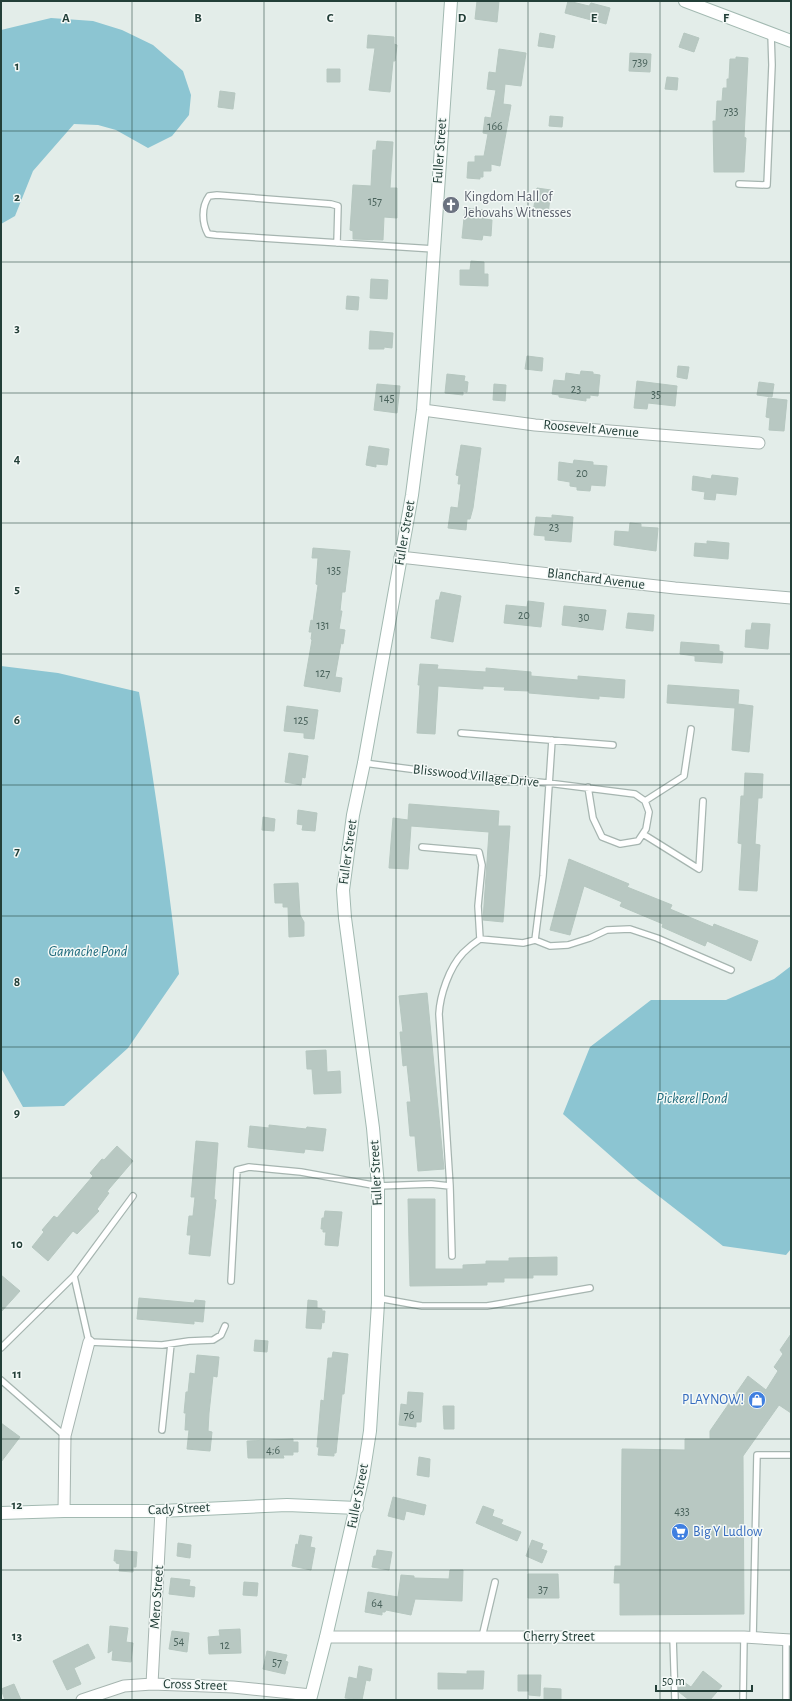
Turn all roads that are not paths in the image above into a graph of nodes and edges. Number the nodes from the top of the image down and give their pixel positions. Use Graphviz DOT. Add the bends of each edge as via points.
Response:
graph roads {
  1 [pos="451,1"];
  2 [pos="685,1"];
  3 [pos="771,34"];
  4 [pos="791,41"];
  5 [pos="739,184"];
  6 [pos="337,243"];
  7 [pos="434,249"];
  8 [pos="424,410"];
  9 [pos="759,443"];
  10 [pos="400,557"];
  11 [pos="791,598"];
  12 [pos="691,729"];
  13 [pos="461,733"];
  14 [pos="552,740"];
  15 [pos="613,745"];
  16 [pos="364,763"];
  17 [pos="548,783"];
  18 [pos="588,787"];
  19 [pos="645,801"];
  20 [pos="703,801"];
  21 [pos="643,834"];
  22 [pos="422,847"];
  23 [pos="480,939"];
  24 [pos="535,940"];
  25 [pos="731,970"];
  26 [pos="378,1186"];
  27 [pos="450,1186"];
  28 [pos="133,1196"];
  29 [pos="452,1256"];
  30 [pos="74,1276"];
  31 [pos="231,1281"];
  32 [pos="590,1288"];
  33 [pos="378,1298"];
  34 [pos="225,1326"];
  35 [pos="89,1342"];
  36 [pos="171,1344"];
  37 [pos="1,1348"];
  38 [pos="1,1380"];
  39 [pos="162,1430"];
  40 [pos="65,1436"];
  41 [pos="791,1455"];
  42 [pos="357,1508"];
  43 [pos="64,1511"];
  44 [pos="161,1511"];
  45 [pos="1,1513"];
  46 [pos="495,1582"];
  47 [pos="326,1637"];
  48 [pos="673,1637"];
  49 [pos="749,1637"];
  50 [pos="482,1638"];
  51 [pos="789,1640"];
  52 [pos="788,1681"];
  53 [pos="152,1684"];
  54 [pos="310,1698"];
  55 [pos="82,1700"];
  56 [pos="675,1700"];
  57 [pos="743,1700"];
  58 [pos="786,1700"];
  1 -- 7 [label="street, Fuller Street"];
  2 -- 3 [label="street"];
  3 -- 4 [label="street"];
  3 -- 5 [label="lane" via="767,184"];
  6 -- 6 [label="lane" via="208,234 203,226 205,202 209,196 217,195 338,206"];
  6 -- 7 [label="lane"];
  7 -- 8 [label="street, Fuller Street"];
  8 -- 9 [label="street, Roosevelt Avenue" via="535,425"];
  8 -- 10 [label="street, Fuller Street"];
  10 -- 11 [label="street, Blanchard Avenue" via="675,588"];
  10 -- 16 [label="street, Fuller Street"];
  12 -- 19 [label="lane" via="684,776"];
  13 -- 14 [label="lane"];
  14 -- 15 [label="lane"];
  14 -- 17 [label="lane"];
  16 -- 17 [label="lane, Blisswood Village Drive"];
  16 -- 26 [label="street, Fuller Street" via="353,815 343,890"];
  17 -- 18 [label="lane, Blisswood Village Drive"];
  17 -- 24 [label="lane" via="543,876"];
  18 -- 19 [label="lane, Blisswood Village Drive" via="635,794"];
  18 -- 21 [label="lane" via="593,818 602,837 620,844 638,841"];
  19 -- 21 [label="lane" via="649,812"];
  20 -- 21 [label="lane" via="699,870"];
  22 -- 23 [label="lane" via="479,852 482,864 478,906"];
  23 -- 24 [label="lane" via="523,943"];
  23 -- 27 [label="lane" via="462,954 448,978 440,999"];
  24 -- 25 [label="lane" via="550,946 568,945 607,930 630,929"];
  26 -- 27 [label="lane"];
  26 -- 31 [label="lane" via="301,1172 249,1167 237,1170"];
  26 -- 33 [label="street, Fuller Street"];
  27 -- 29 [label="lane"];
  28 -- 30 [label="lane"];
  30 -- 35 [label="lane"];
  30 -- 37 [label="lane"];
  32 -- 33 [label="lane" via="487,1306 422,1306"];
  33 -- 42 [label="street, Fuller Street" via="370,1431"];
  34 -- 36 [label="lane" via="221,1335 213,1340"];
  35 -- 36 [label="lane"];
  35 -- 40 [label="street"];
  36 -- 39 [label="lane"];
  38 -- 40 [label="lane"];
  40 -- 43 [label="street"];
  41 -- 49 [label="lane" via="756,1455"];
  42 -- 44 [label="street, Cady Street" via="287,1505"];
  42 -- 47 [label="street, Fuller Street"];
  43 -- 44 [label="street, Cady Street"];
  43 -- 45 [label="street, Cady Street"];
  44 -- 53 [label="street, Mero Street"];
  46 -- 50 [label="lane"];
  47 -- 50 [label="street, Cherry Street"];
  47 -- 54 [label="street, Fuller Street"];
  48 -- 49 [label="street, Cherry Street"];
  48 -- 50 [label="street, Cherry Street"];
  48 -- 56 [label="lane"];
  49 -- 51 [label="street, Cherry Street"];
  49 -- 57 [label="lane"];
  51 -- 52 [label="lane"];
  52 -- 58 [label="lane"];
  53 -- 54 [label="street, Cross Street" via="233,1687"];
  53 -- 55 [label="street, Cross Street" via="124,1686"];
}
